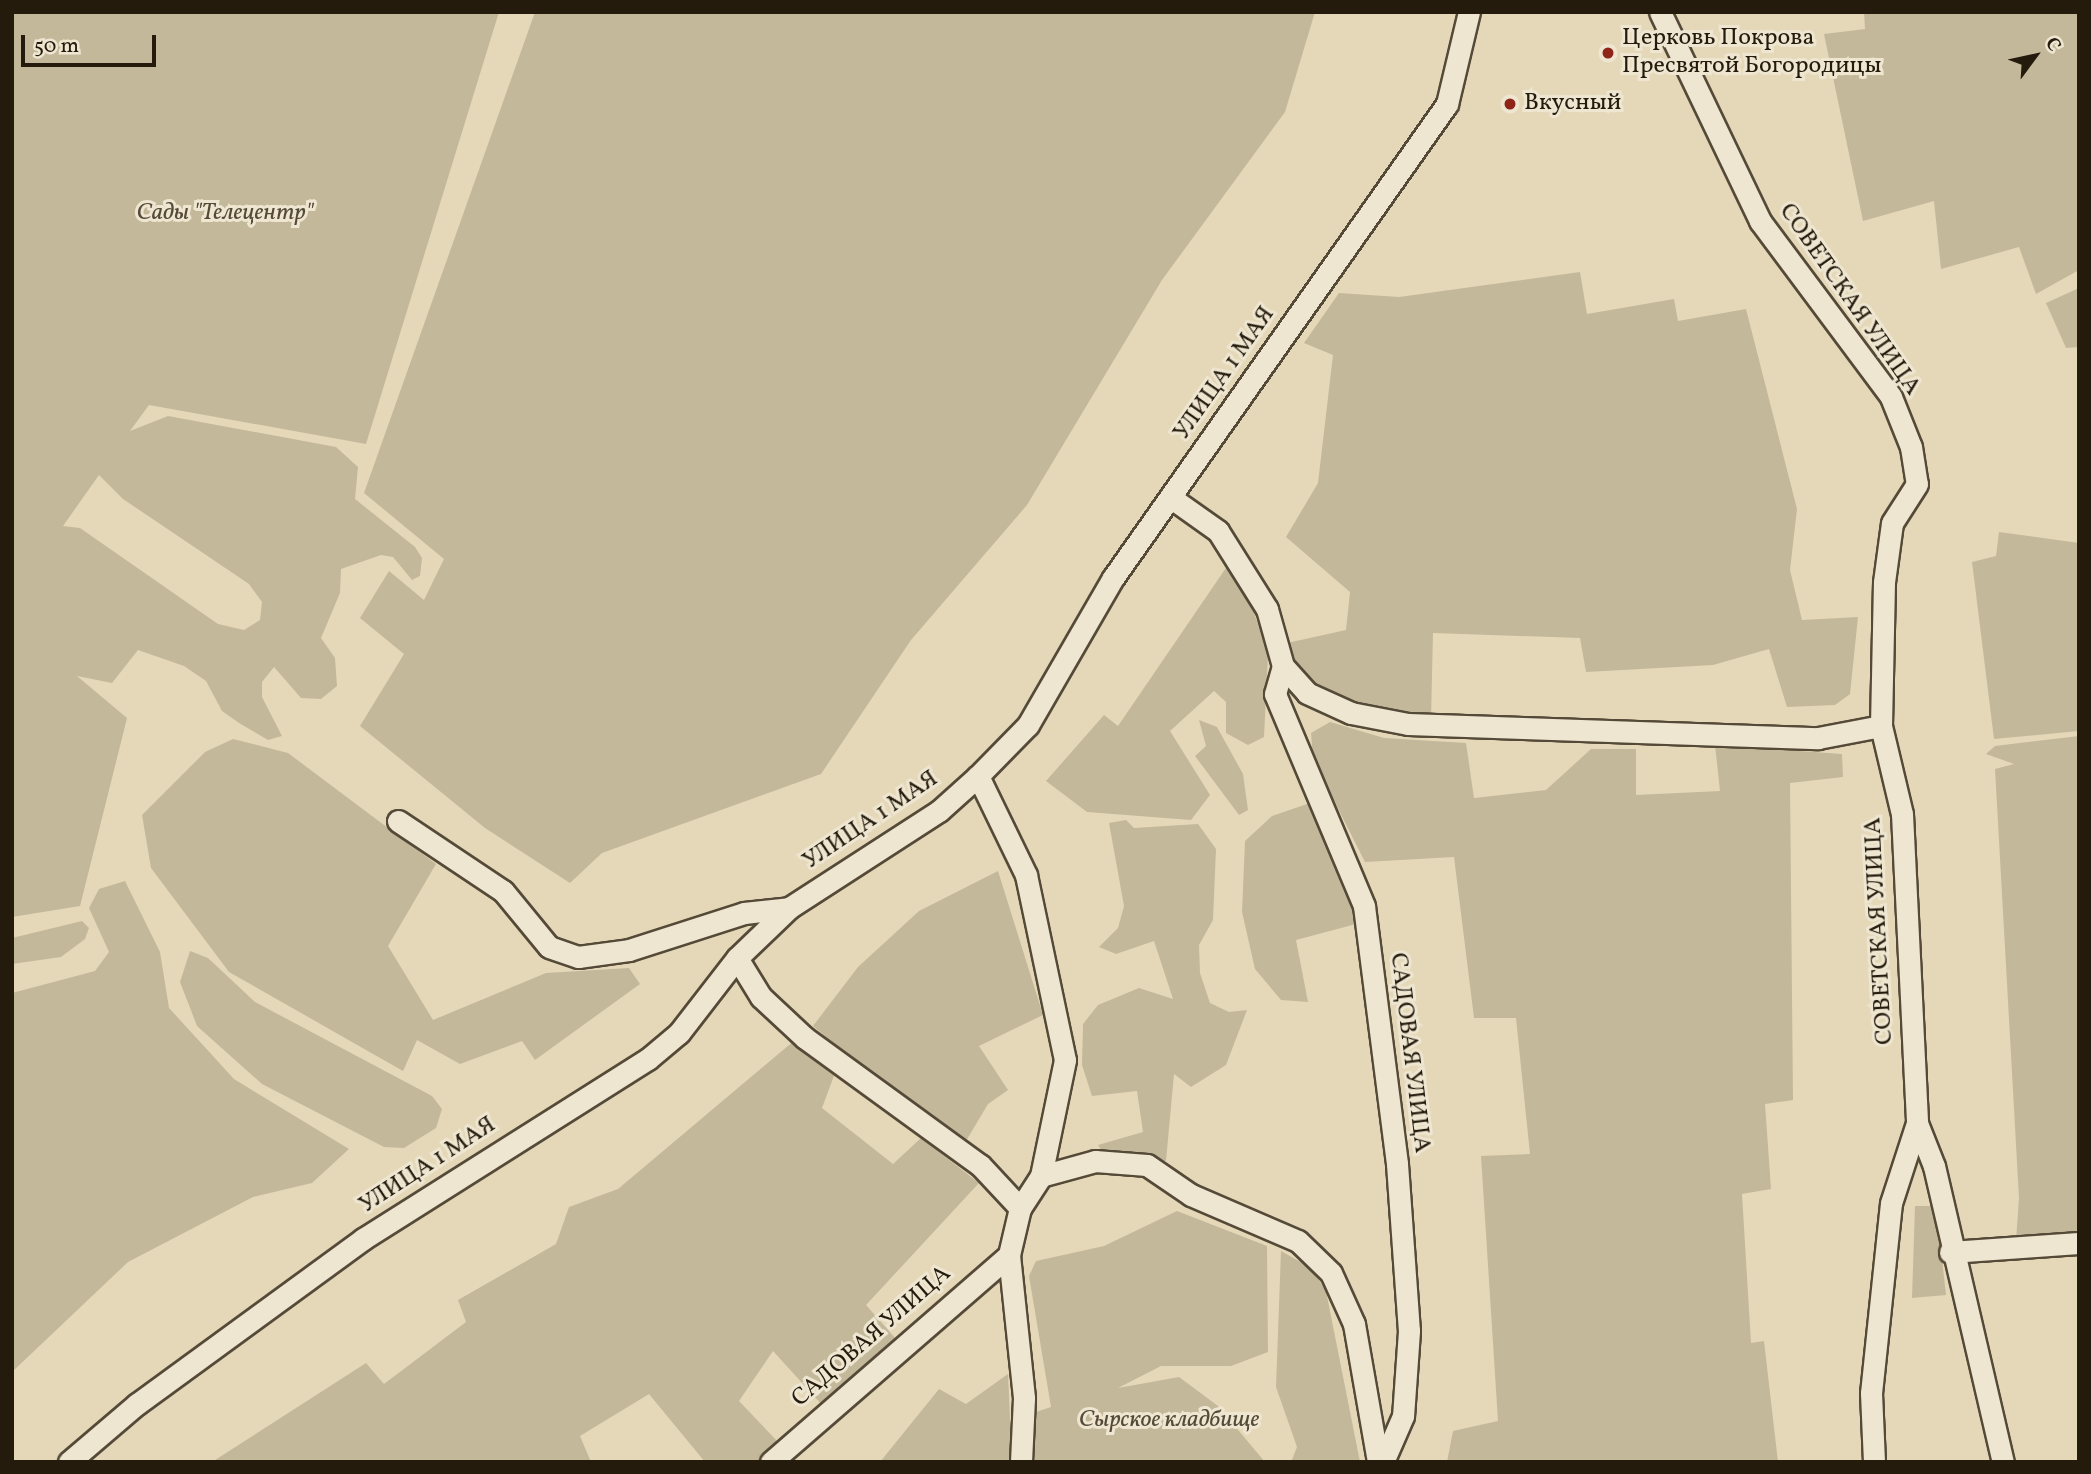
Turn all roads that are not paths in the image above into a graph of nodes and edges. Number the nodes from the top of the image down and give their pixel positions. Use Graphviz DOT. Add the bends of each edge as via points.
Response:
graph roads {
  1 [pos="1469,12"];
  2 [pos="1660,12"];
  3 [pos="1170,497"];
  4 [pos="1283,666"];
  5 [pos="1881,726"];
  6 [pos="978,776"];
  7 [pos="398,821"];
  8 [pos="789,908"];
  9 [pos="737,958"];
  10 [pos="1917,1123"];
  11 [pos="1041,1176"];
  12 [pos="1020,1208"];
  13 [pos="2079,1243"];
  14 [pos="1950,1252"];
  15 [pos="1009,1255"];
  16 [pos="69,1462"];
  17 [pos="771,1462"];
  18 [pos="1021,1462"];
  19 [pos="1378,1462"];
  20 [pos="1383,1462"];
  21 [pos="1874,1462"];
  22 [pos="2003,1462"];
  1 -- 3 [label="street, УЛИЦА 1 МАЯ" via="1447,104"];
  2 -- 5 [label="street, СОВЕТСКАЯ УЛИЦА" via="1760,221 1891,397 1911,447 1917,484 1892,523 1884,582"];
  3 -- 4 [label="street" via="1218,531 1246,569"];
  3 -- 6 [label="street, УЛИЦА 1 МАЯ" via="1080,629 1056,684 1028,725"];
  4 -- 5 [label="street" via="1307,694 1351,713 1408,724 1818,738"];
  4 -- 20 [label="street, САДОВАЯ УЛИЦА" via="1275,694 1364,906 1397,1164 1409,1332 1403,1416"];
  5 -- 10 [label="street, СОВЕТСКАЯ УЛИЦА" via="1902,814"];
  6 -- 8 [label="street, УЛИЦА 1 МАЯ" via="939,811"];
  6 -- 11 [label="street" via="1026,875 1065,1060"];
  7 -- 8 [label="street" via="503,891 549,947 578,957 641,946 744,913"];
  8 -- 9 [label="street, УЛИЦА 1 МАЯ"];
  9 -- 12 [label="street" via="761,997 805,1038 980,1165"];
  9 -- 16 [label="street, УЛИЦА 1 МАЯ" via="679,1033 648,1059 363,1239 136,1404"];
  10 -- 14 [label="street" via="1934,1166"];
  10 -- 21 [label="street, СОВЕТСКАЯ УЛИЦА" via="1891,1203 1871,1393"];
  11 -- 12 [label="street"];
  11 -- 19 [label="street" via="1095,1161 1147,1165 1191,1195 1298,1241 1331,1273 1354,1324"];
  12 -- 15 [label="street"];
  13 -- 14 [label="street"];
  14 -- 22 [label="street"];
  15 -- 17 [label="street, САДОВАЯ УЛИЦА"];
  15 -- 18 [label="street" via="1024,1398"];
}
